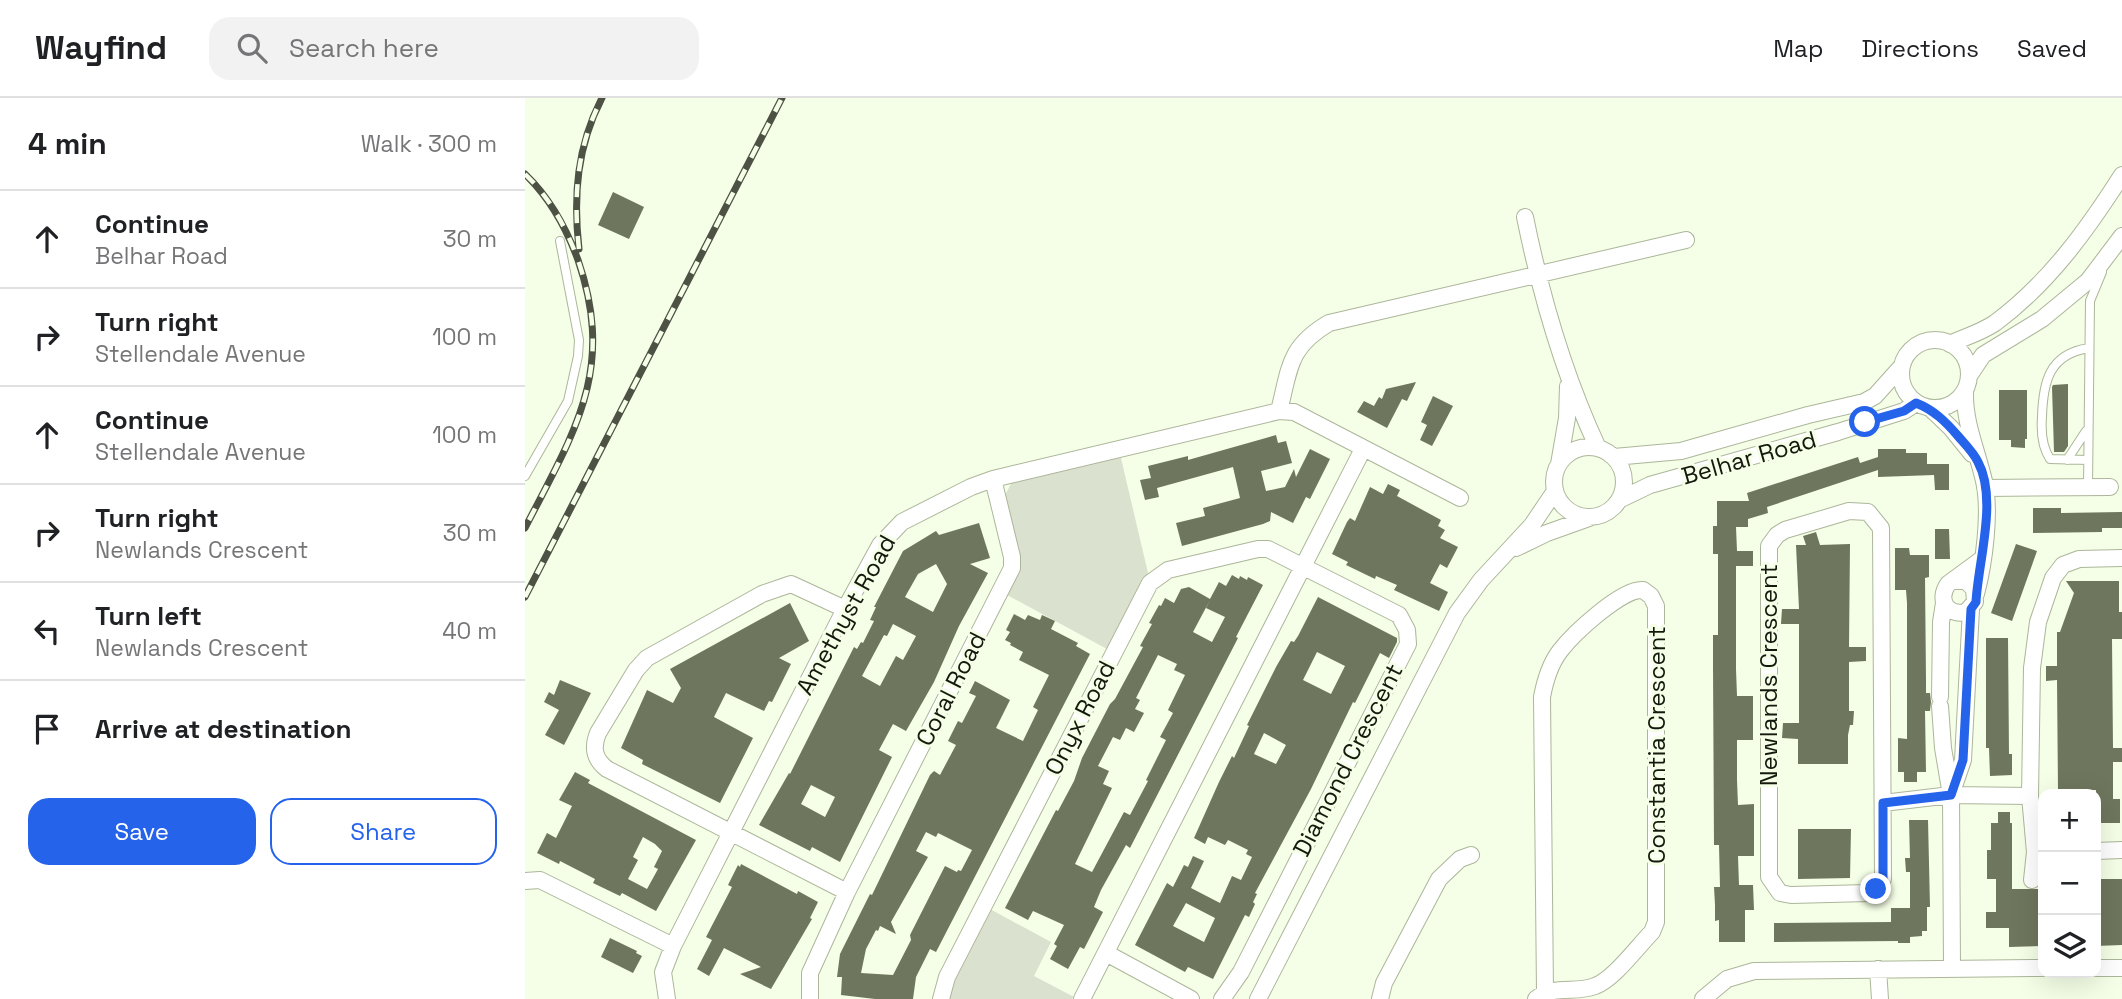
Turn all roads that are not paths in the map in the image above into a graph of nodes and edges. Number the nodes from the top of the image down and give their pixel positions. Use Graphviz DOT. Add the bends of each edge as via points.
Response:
graph roads {
  1 [pos="2122,175"];
  2 [pos="1525,217"];
  3 [pos="2122,236"];
  4 [pos="1686,240"];
  5 [pos="560,241"];
  6 [pos="2109,256"];
  7 [pos="1537,274"];
  8 [pos="1950,344"];
  9 [pos="2089,348"];
  10 [pos="1901,367"];
  11 [pos="1568,377"];
  12 [pos="1967,383"];
  13 [pos="1923,406"];
  14 [pos="1279,411"];
  15 [pos="2088,428"];
  16 [pos="1598,448"];
  17 [pos="1363,449"];
  18 [pos="1614,457"];
  19 [pos="2067,460"];
  20 [pos="2088,460"];
  21 [pos="1978,462"];
  22 [pos="1559,464"];
  23 [pos="525,476"];
  24 [pos="993,478"];
  25 [pos="2088,487"];
  26 [pos="2110,487"];
  27 [pos="1985,488"];
  28 [pos="1555,491"];
  29 [pos="1460,498"];
  30 [pos="1621,499"];
  31 [pos="1589,518"];
  32 [pos="1504,554"];
  33 [pos="2122,558"];
  34 [pos="1982,559"];
  35 [pos="1302,565"];
  36 [pos="1954,581"];
  37 [pos="1974,601"];
  38 [pos="1944,603"];
  39 [pos="845,608"];
  40 [pos="1951,795"];
  41 [pos="2030,796"];
  42 [pos="1883,803"];
  43 [pos="730,833"];
  44 [pos="2038,846"];
  45 [pos="2101,850"];
  46 [pos="2122,850"];
  47 [pos="1471,855"];
  48 [pos="2038,856"];
  49 [pos="2032,880"];
  50 [pos="525,881"];
  51 [pos="846,892"];
  52 [pos="673,946"];
  53 [pos="1106,953"];
  54 [pos="2038,968"];
  55 [pos="2101,968"];
  56 [pos="2122,968"];
  57 [pos="1878,969"];
  58 [pos="1952,969"];
  59 [pos="1540,996"];
  60 [pos="667,999"];
  61 [pos="810,999"];
  62 [pos="941,999"];
  63 [pos="1082,999"];
  64 [pos="1191,999"];
  65 [pos="1222,999"];
  66 [pos="1258,999"];
  67 [pos="1380,999"];
  68 [pos="1703,999"];
  69 [pos="1880,999"];
  1 -- 8 [label="street" via="2077,242 2026,296 1993,324"];
  2 -- 7 [label="street"];
  3 -- 6 [label="street"];
  4 -- 7 [label="street"];
  5 -- 23 [label="lane" via="578,356 568,401"];
  6 -- 9 [label="lane" via="2090,301"];
  6 -- 12 [label="street" via="2088,281 2042,319 1983,355"];
  7 -- 11 [label="street"];
  7 -- 14 [label="street" via="1329,323 1310,334 1293,356"];
  8 -- 10 [label="street" via="1924,342 1913,348"];
  8 -- 12 [label="street" via="1966,360"];
  9 -- 15 [label="lane"];
  9 -- 19 [label="lane" via="2059,361 2043,391 2044,448 2050,459"];
  10 -- 13 [label="street" via="1907,395"];
  10 -- 18 [label="street, Belhar Road" via="1864,402 1681,451"];
  11 -- 16 [label="street"];
  11 -- 22 [label="street"];
  12 -- 13 [label="street" via="1956,402 1944,408"];
  12 -- 21 [label="street" via="1966,417"];
  13 -- 21 [label="street" via="1951,428"];
  13 -- 30 [label="street, Belhar Road" via="1650,485"];
  14 -- 17 [label="street" via="1294,412"];
  14 -- 24 [label="street, Amethyst Road"];
  15 -- 19 [label="lane"];
  15 -- 20 [label="lane"];
  16 -- 18 [label="street"];
  16 -- 22 [label="street" via="1576,449"];
  17 -- 29 [label="street"];
  17 -- 35 [label="street"];
  18 -- 30 [label="street" via="1625,485"];
  19 -- 20 [label="lane"];
  20 -- 25 [label="lane"];
  21 -- 27 [label="street"];
  22 -- 28 [label="street"];
  24 -- 39 [label="street, Amethyst Road" via="892,530"];
  24 -- 51 [label="street, Coral Road" via="1012,568"];
  25 -- 26 [label="street"];
  25 -- 27 [label="street"];
  27 -- 34 [label="street"];
  28 -- 31 [label="street" via="1571,513"];
  28 -- 32 [label="street" via="1532,525"];
  30 -- 31 [label="street" via="1610,511"];
  31 -- 32 [label="street"];
  32 -- 66 [label="street" via="1457,613"];
  33 -- 41 [label="street" via="2070,561 2053,578 2033,647"];
  34 -- 36 [label="street"];
  34 -- 37 [label="street"];
  35 -- 53 [label="street"];
  35 -- 62 [label="street, Onyx Road" via="1258,549 1168,570 1150,583 947,977"];
  35 -- 65 [label="street, Diamond Crescent" via="1399,615 1408,644 1241,972"];
  36 -- 37 [label="street" via="1966,581 1974,589"];
  36 -- 38 [label="street" via="1944,590"];
  37 -- 38 [label="street" via="1966,612 1953,612"];
  37 -- 40 [label="street" via="1963,760"];
  38 -- 40 [label="street" via="1940,701"];
  39 -- 43 [label="street, Amethyst Road"];
  39 -- 43 [label="street" via="791,584 762,594 647,658 598,733 594,751 607,769"];
  40 -- 41 [label="street"];
  40 -- 42 [label="street"];
  40 -- 58 [label="street"];
  41 -- 44 [label="street"];
  42 -- 42 [label="street, Newlands Crescent" via="1881,528 1868,512 1849,511 1785,530 1769,547 1769,877 1774,886 1791,895 1876,889 1883,879"];
  43 -- 51 [label="street"];
  43 -- 52 [label="street, Amethyst Road"];
  45 -- 46 [label="street"];
  47 -- 67 [label="street" via="1439,879"];
  48 -- 49 [label="street"];
  50 -- 52 [label="street" via="540,880"];
  51 -- 61 [label="street, Coral Road" via="810,972"];
  52 -- 60 [label="street, Amethyst Road" via="663,972"];
  53 -- 63 [label="street"];
  53 -- 64 [label="street"];
  54 -- 58 [label="street"];
  55 -- 56 [label="street"];
  57 -- 58 [label="street"];
  57 -- 68 [label="street" via="1754,971 1727,979"];
  57 -- 69 [label="street"];
  59 -- 59 [label="street, Constantia Crescent" via="1597,986 1652,932 1655,922 1656,606 1643,590 1616,599 1560,650 1544,686"];
}
